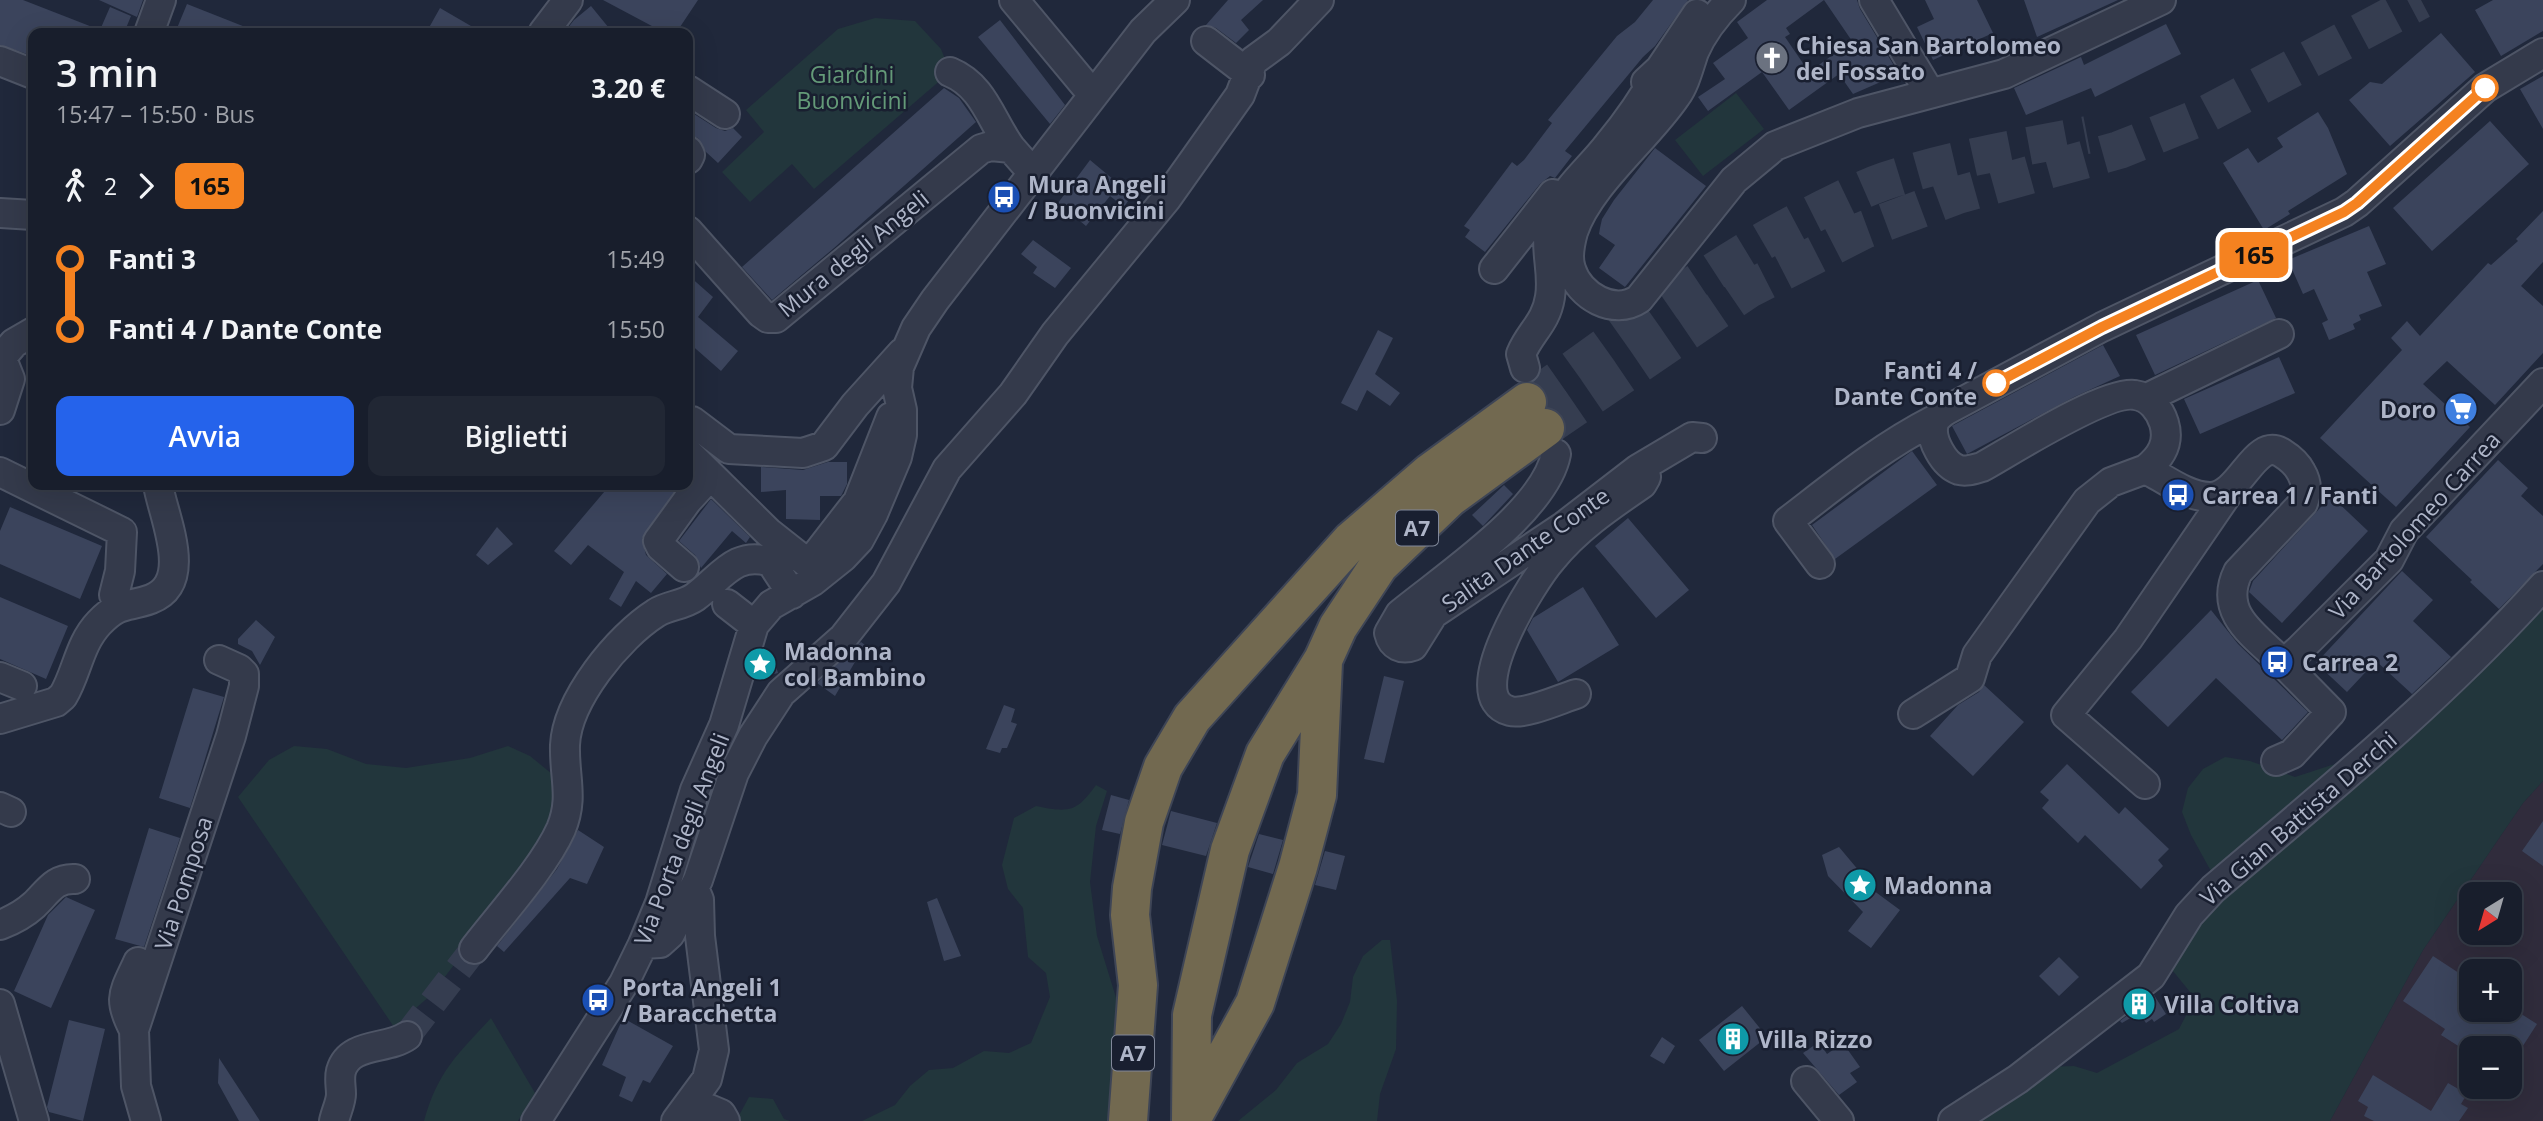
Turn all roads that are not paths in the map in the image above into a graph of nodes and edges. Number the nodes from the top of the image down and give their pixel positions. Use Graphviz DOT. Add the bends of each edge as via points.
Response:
graph roads {
  1 [pos="162,0"];
  2 [pos="568,0"];
  3 [pos="1014,0"];
  4 [pos="1175,0"];
  5 [pos="1320,0"];
  6 [pos="1707,0"];
  7 [pos="1731,0"];
  8 [pos="1874,0"];
  9 [pos="2161,0"];
  10 [pos="151,28"];
  11 [pos="547,28"];
  12 [pos="1206,41"];
  13 [pos="2543,53"];
  14 [pos="0,61"];
  15 [pos="1660,69"];
  16 [pos="28,72"];
  17 [pos="1250,75"];
  18 [pos="960,78"];
  19 [pos="693,93"];
  20 [pos="1930,93"];
  21 [pos="1093,95"];
  22 [pos="725,114"];
  23 [pos="1010,148"];
  24 [pos="1032,172"];
  25 [pos="0,213"];
  26 [pos="28,215"];
  27 [pos="693,237"];
  28 [pos="1494,269"];
  29 [pos="2279,334"];
  30 [pos="28,335"];
  31 [pos="904,351"];
  32 [pos="1,356"];
  33 [pos="2543,383"];
  34 [pos="898,397"];
  35 [pos="2147,398"];
  36 [pos="0,410"];
  37 [pos="1538,413"];
  38 [pos="1934,420"];
  39 [pos="693,422"];
  40 [pos="1702,438"];
  41 [pos="693,459"];
  42 [pos="1638,469"];
  43 [pos="2146,469"];
  44 [pos="0,472"];
  45 [pos="709,477"];
  46 [pos="28,486"];
  47 [pos="37,490"];
  48 [pos="159,490"];
  49 [pos="2228,493"];
  50 [pos="1820,564"];
  51 [pos="684,567"];
  52 [pos="2543,586"];
  53 [pos="792,594"];
  54 [pos="727,604"];
  55 [pos="120,605"];
  56 [pos="754,625"];
  57 [pos="219,660"];
  58 [pos="1323,660"];
  59 [pos="2281,661"];
  60 [pos="1576,694"];
  61 [pos="1906,713"];
  62 [pos="0,719"];
  63 [pos="2276,761"];
  64 [pos="2145,784"];
  65 [pos="75,879"];
  66 [pos="694,888"];
  67 [pos="0,925"];
  68 [pos="642,944"];
  69 [pos="474,949"];
  70 [pos="138,962"];
  71 [pos="0,1004"];
  72 [pos="134,1030"];
  73 [pos="407,1036"];
  74 [pos="1806,1081"];
  75 [pos="1191,1119"];
  76 [pos="34,1121"];
  77 [pos="146,1121"];
  78 [pos="334,1121"];
  79 [pos="537,1121"];
  80 [pos="676,1121"];
  81 [pos="699,1121"];
  82 [pos="724,1121"];
  83 [pos="1128,1121"];
  84 [pos="1839,1121"];
  85 [pos="1953,1121"];
  1 -- 10 [label="street"];
  2 -- 11 [label="street"];
  3 -- 21 [label="street"];
  4 -- 21 [label="street" via="1152,21"];
  5 -- 17 [label="street" via="1253,61"];
  6 -- 15 [label="street"];
  7 -- 20 [label="street" via="1704,32 1678,95 1594,196 1575,228 1569,253 1571,270 1585,290 1607,304 1622,307 1639,299 1734,180 1775,146 1858,113"];
  8 -- 20 [label="street"];
  9 -- 20 [label="street" via="2004,74"];
  12 -- 17 [label="street"];
  13 -- 38 [label="street" via="2485,88 2344,212 2102,327"];
  14 -- 16 [label="street"];
  15 -- 28 [label="street" via="1632,95"];
  15 -- 37 [label="street, Salita Dante Conte" via="1635,111 1553,216 1547,242 1550,300 1543,321 1521,354"];
  17 -- 66 [label="street" via="1241,95 1167,198 1055,334 1013,394 947,469 886,583 843,638 781,693 734,773"];
  18 -- 23 [label="street" via="980,95"];
  19 -- 22 [label="street"];
  21 -- 24 [label="street"];
  23 -- 24 [label="street"];
  23 -- 27 [label="street, Mura degli Angeli" via="991,146 976,152 776,318 761,313"];
  24 -- 31 [label="street" via="934,300"];
  25 -- 26 [label="street"];
  29 -- 35 [label="street"];
  30 -- 32 [label="street"];
  31 -- 34 [label="street"];
  31 -- 39 [label="street" via="824,446 803,453 729,449"];
  32 -- 36 [label="street" via="10,379"];
  33 -- 59 [label="street, Via Bartolomeo Carrea" via="2404,531 2389,560 2299,650"];
  34 -- 45 [label="street" via="858,501 806,562"];
  34 -- 53 [label="street" via="903,422 897,457 865,530 843,557"];
  35 -- 38 [label="street" via="2126,394 2106,400 1970,470 1950,465 1940,452"];
  35 -- 43 [label="street" via="2164,422 2166,442"];
  37 -- 42 [label="street, Salita Dante Conte" via="1549,477 1529,505 1395,618 1389,633 1396,646 1413,646 1433,614 1564,526"];
  37 -- 58 [label="highway, A7" via="1379,565 1338,627"];
  37 -- 83 [label="highway, A7" via="1431,472 1351,541 1192,718 1163,767 1144,822 1132,888 1130,915 1138,985"];
  38 -- 50 [label="street" via="1872,456 1788,521"];
  40 -- 42 [label="street, Salita Dante Conte" via="1692,438"];
  41 -- 45 [label="street"];
  42 -- 60 [label="street, Salita Dante Conte" via="1646,477 1642,484 1576,533 1550,560 1507,627 1493,680 1497,703 1521,711"];
  43 -- 49 [label="street" via="2194,495"];
  43 -- 61 [label="street" via="2111,482 2087,501 1978,655 1970,678"];
  44 -- 46 [label="street"];
  45 -- 51 [label="street" via="659,541"];
  47 -- 55 [label="street" via="122,532 114,595"];
  48 -- 55 [label="street" via="174,550 172,577 159,596"];
  49 -- 59 [label="street" via="2266,451 2277,450 2290,458 2305,478 2304,503 2232,583 2232,609"];
  49 -- 64 [label="street" via="2128,639 2066,715"];
  52 -- 85 [label="street, Via Gian Battista Derchi" via="2404,724 2213,889 2189,915 2151,976 2018,1079"];
  53 -- 56 [label="street, Via Porta degli Angeli" via="771,605"];
  53 -- 69 [label="street" via="771,562 741,559 689,601 657,611 620,645 571,714 565,745 569,810 559,833"];
  54 -- 56 [label="street"];
  55 -- 62 [label="street" via="86,641 62,696"];
  56 -- 68 [label="street, Via Porta degli Angeli" via="724,725 695,790 660,904"];
  57 -- 72 [label="street, Via Pomposa" via="244,674 244,686"];
  58 -- 75 [label="highway, A7" via="1317,795 1298,867 1255,1003"];
  58 -- 75 [label="highway, A7" via="1265,754 1230,850 1192,1015"];
  59 -- 63 [label="street" via="2331,712 2292,754"];
  65 -- 67 [label="street" via="55,883 25,913"];
  66 -- 68 [label="street" via="670,934 660,943"];
  66 -- 80 [label="street" via="714,1050 707,1079"];
  68 -- 79 [label="street, Via Porta degli Angeli" via="624,983"];
  70 -- 72 [label="street" via="122,999"];
  71 -- 76 [label="street"];
  72 -- 77 [label="street, Via Pomposa" via="136,1086"];
  73 -- 78 [label="street" via="397,1043 362,1049 348,1058 340,1072 341,1095"];
  74 -- 84 [label="street"];
  81 -- 82 [label="street" via="709,1109"];
}
